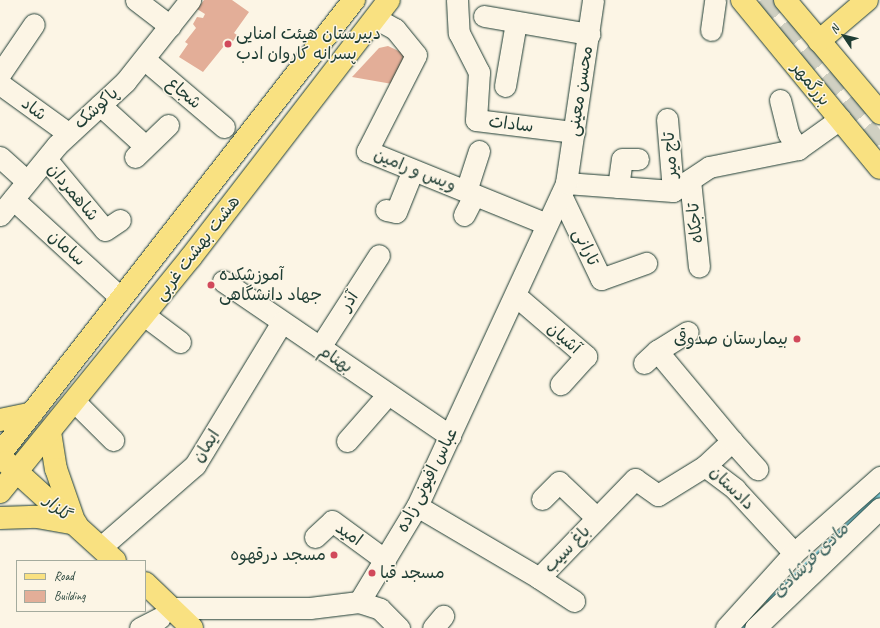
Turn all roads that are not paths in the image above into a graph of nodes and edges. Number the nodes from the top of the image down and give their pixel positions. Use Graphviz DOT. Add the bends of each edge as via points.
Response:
graph roads {
  1 [pos="136,0"];
  2 [pos="190,0"];
  3 [pos="354,0"];
  4 [pos="389,0"];
  5 [pos="458,0"];
  6 [pos="715,0"];
  7 [pos="742,0"];
  8 [pos="786,0"];
  9 [pos="867,0"];
  10 [pos="484,16"];
  11 [pos="594,17"];
  12 [pos="375,18"];
  13 [pos="516,22"];
  14 [pos="34,24"];
  15 [pos="170,26"];
  16 [pos="711,30"];
  17 [pos="819,41"];
  18 [pos="144,59"];
  19 [pos="0,74"];
  20 [pos="0,84"];
  21 [pos="505,86"];
  22 [pos="780,100"];
  23 [pos="877,104"];
  24 [pos="100,105"];
  25 [pos="667,119"];
  26 [pos="168,125"];
  27 [pos="224,127"];
  28 [pos="847,127"];
  29 [pos="574,132"];
  30 [pos="69,134"];
  31 [pos="798,149"];
  32 [pos="479,151"];
  33 [pos="0,157"];
  34 [pos="46,159"];
  35 [pos="638,159"];
  36 [pos="880,168"];
  37 [pos="413,170"];
  38 [pos="690,180"];
  39 [pos="27,181"];
  40 [pos="618,187"];
  41 [pos="563,189"];
  42 [pos="673,191"];
  43 [pos="470,193"];
  44 [pos="13,199"];
  45 [pos="391,211"];
  46 [pos="0,215"];
  47 [pos="464,215"];
  48 [pos="120,220"];
  49 [pos="547,224"];
  50 [pos="379,255"];
  51 [pos="646,263"];
  52 [pos="699,266"];
  53 [pos="223,281"];
  54 [pos="515,295"];
  55 [pos="120,297"];
  56 [pos="144,315"];
  57 [pos="282,322"];
  58 [pos="687,332"];
  59 [pos="180,342"];
  60 [pos="320,347"];
  61 [pos="561,384"];
  62 [pos="388,394"];
  63 [pos="75,402"];
  64 [pos="32,413"];
  65 [pos="0,420"];
  66 [pos="50,432"];
  67 [pos="450,436"];
  68 [pos="113,440"];
  69 [pos="348,441"];
  70 [pos="732,441"];
  71 [pos="0,455"];
  72 [pos="705,466"];
  73 [pos="757,469"];
  74 [pos="16,471"];
  75 [pos="880,477"];
  76 [pos="0,492"];
  77 [pos="542,499"];
  78 [pos="417,506"];
  79 [pos="880,508"];
  80 [pos="0,518"];
  81 [pos="597,518"];
  82 [pos="76,524"];
  83 [pos="315,537"];
  84 [pos="794,553"];
  85 [pos="108,554"];
  86 [pos="385,560"];
  87 [pos="539,578"];
  88 [pos="146,585"];
  89 [pos="574,601"];
  90 [pos="359,602"];
  91 [pos="161,614"];
  92 [pos="140,628"];
  93 [pos="192,628"];
  94 [pos="399,628"];
  95 [pos="726,628"];
  96 [pos="755,628"];
  1 -- 15 [label="street"];
  2 -- 15 [label="street, پاکوشک"];
  3 -- 55 [label="main road, هشت بهشت غربی"];
  4 -- 12 [label="main road, هشت بهشت غربی"];
  5 -- 29 [label="street, سادات" via="459,33 479,72 476,120"];
  6 -- 16 [label="street"];
  7 -- 28 [label="main road, بزرگمهر"];
  8 -- 17 [label="main road, بزرگمهر"];
  9 -- 17 [label="main road"];
  10 -- 13 [label="street"];
  11 -- 13 [label="street"];
  11 -- 29 [label="street, محسن معینی"];
  12 -- 37 [label="street, ویس و رامین" via="395,29 416,55 367,151"];
  12 -- 56 [label="main road, هشت بهشت غربی"];
  13 -- 21 [label="street"];
  14 -- 19 [label="street"];
  15 -- 18 [label="street, پاکوشک"];
  17 -- 23 [label="main road, بزرگمهر"];
  18 -- 24 [label="street, پاکوشک" via="125,82"];
  18 -- 27 [label="street, شجاع"];
  20 -- 30 [label="street, شاد"];
  22 -- 31 [label="street" via="788,133"];
  23 -- 28 [label="main road"];
  24 -- 26 [label="street" via="140,152"];
  24 -- 30 [label="street, پاکوشک"];
  25 -- 42 [label="street, تاج میر"];
  28 -- 31 [label="street"];
  28 -- 36 [label="main road, بزرگمهر"];
  29 -- 41 [label="street, محسن معینی"];
  30 -- 34 [label="street, پاکوشک"];
  31 -- 38 [label="street" via="709,167"];
  32 -- 43 [label="street"];
  33 -- 39 [label="street"];
  34 -- 39 [label="street, پاکوشک"];
  34 -- 48 [label="street, شاهمردان" via="105,230"];
  35 -- 40 [label="street, تاج میر" via="622,159"];
  37 -- 43 [label="street, ویس و رامین"];
  37 -- 45 [label="street" via="397,190"];
  38 -- 42 [label="street"];
  38 -- 52 [label="street, تاجکاه"];
  39 -- 44 [label="street, پاکوشک"];
  40 -- 41 [label="street"];
  40 -- 42 [label="street"];
  41 -- 49 [label="street, عباس افیونی زاده"];
  41 -- 51 [label="street, تارانی" via="601,279"];
  43 -- 47 [label="street"];
  43 -- 49 [label="street, ویس و رامین"];
  44 -- 46 [label="street, پاکوشک"];
  44 -- 55 [label="street, سامان"];
  49 -- 54 [label="street, عباس افیونی زاده"];
  50 -- 60 [label="street, آذر"];
  53 -- 57 [label="street, بهنام"];
  54 -- 61 [label="street, آشیان" via="586,356"];
  54 -- 67 [label="street, عباس افیونی زاده"];
  55 -- 64 [label="main road, هشت بهشت غربی"];
  56 -- 59 [label="street"];
  56 -- 63 [label="main road, هشت بهشت غربی"];
  57 -- 60 [label="street, بهنام"];
  57 -- 85 [label="street, ایمان" via="195,465"];
  58 -- 70 [label="street, دادستان" via="651,357"];
  60 -- 62 [label="street, بهنام"];
  62 -- 67 [label="street, بهنام"];
  62 -- 69 [label="street"];
  63 -- 66 [label="main road, هشت بهشت غربی"];
  63 -- 68 [label="street"];
  64 -- 65 [label="main road"];
  64 -- 71 [label="main road, هشت بهشت غربی"];
  66 -- 74 [label="main road, هشت بهشت غربی"];
  66 -- 82 [label="main road" via="56,469"];
  67 -- 78 [label="street, عباس افیونی زاده"];
  70 -- 72 [label="street, دادستان"];
  70 -- 73 [label="street"];
  71 -- 74 [label="main road, گلزار"];
  72 -- 81 [label="street, باغ سیب" via="658,495 635,479"];
  72 -- 84 [label="street, دادستان" via="735,490"];
  74 -- 76 [label="main road, هشت بهشت غربی"];
  74 -- 82 [label="main road, گلزار"];
  75 -- 84 [label="street"];
  77 -- 81 [label="street" via="559,482"];
  78 -- 86 [label="street, عباس افیونی زاده"];
  78 -- 87 [label="street, باغ سیب"];
  79 -- 96 [label="street"];
  80 -- 82 [label="main road" via="37,517"];
  81 -- 87 [label="street, باغ سیب"];
  82 -- 85 [label="main road, گلزار"];
  83 -- 86 [label="street, امید" via="332,521"];
  84 -- 95 [label="street"];
  86 -- 90 [label="street, عباس افیونی زاده"];
  87 -- 89 [label="street"];
  88 -- 91 [label="main road"];
  90 -- 91 [label="street" via="310,608"];
  90 -- 94 [label="street" via="380,609"];
  91 -- 92 [label="street"];
  91 -- 93 [label="main road"];
}
